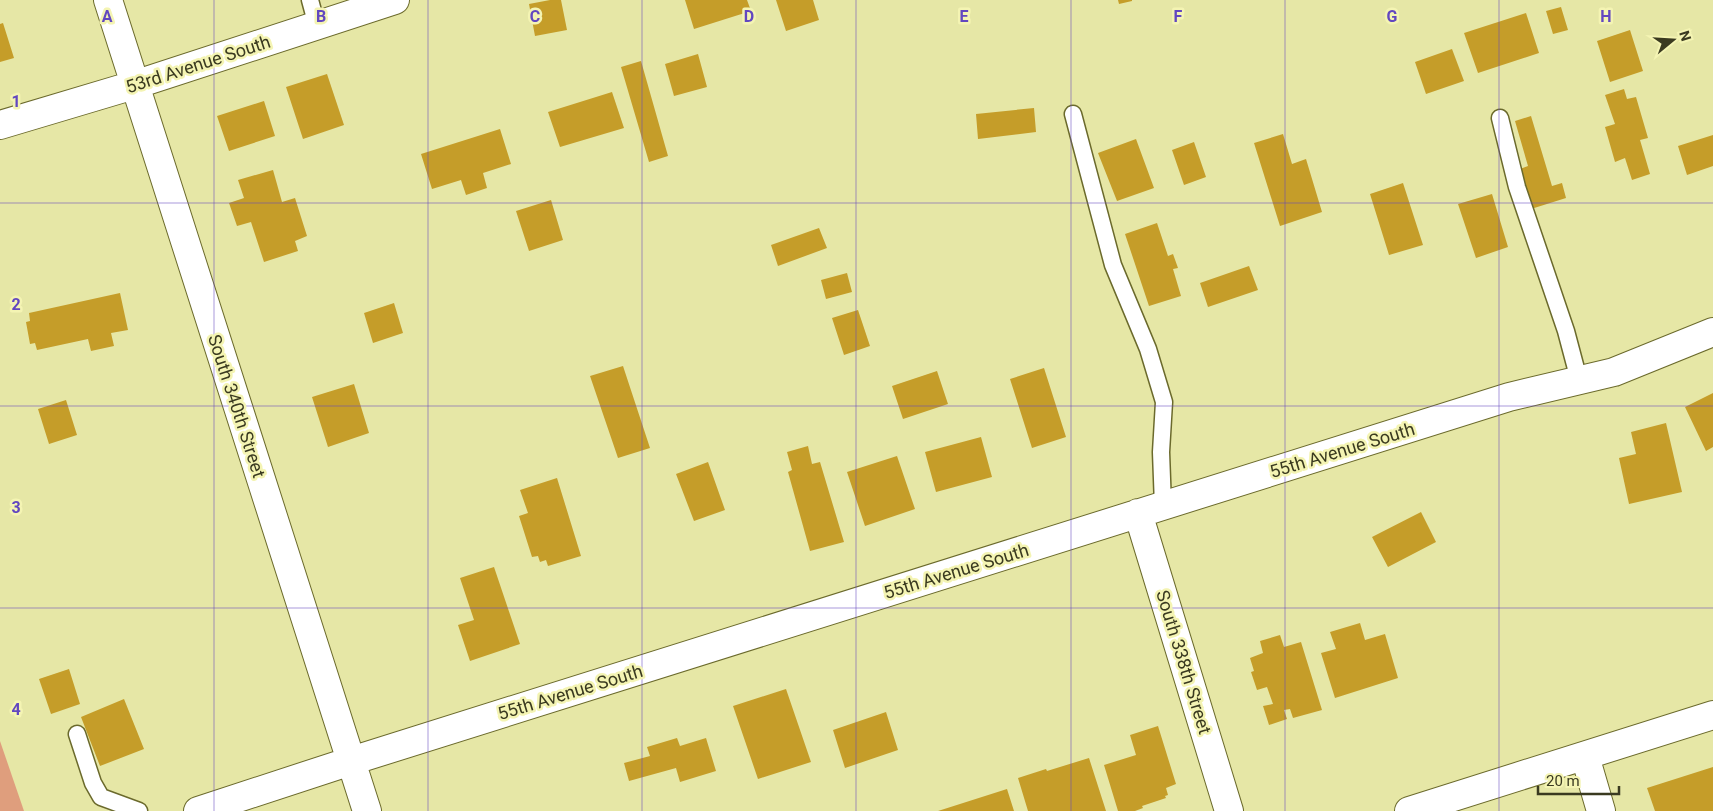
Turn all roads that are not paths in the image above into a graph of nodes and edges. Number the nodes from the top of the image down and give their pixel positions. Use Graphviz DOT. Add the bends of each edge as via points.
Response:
graph roads {
  1 [pos="108,0"];
  2 [pos="395,0"];
  3 [pos="313,13"];
  4 [pos="134,85"];
  5 [pos="1073,114"];
  6 [pos="1500,118"];
  7 [pos="0,125"];
  8 [pos="1713,332"];
  9 [pos="1579,380"];
  10 [pos="1150,510"];
  11 [pos="1713,715"];
  12 [pos="77,734"];
  13 [pos="1585,756"];
  14 [pos="351,761"];
  15 [pos="138,811"];
  16 [pos="198,811"];
  17 [pos="367,811"];
  18 [pos="1229,811"];
  19 [pos="1409,811"];
  20 [pos="1601,811"];
  1 -- 4 [label="street, South 340th Street"];
  2 -- 3 [label="street, 53rd Avenue South"];
  3 -- 4 [label="street, 53rd Avenue South"];
  4 -- 7 [label="street, 53rd Avenue South"];
  4 -- 14 [label="street, South 340th Street"];
  5 -- 10 [label="lane" via="1112,265 1148,350 1164,402 1161,452"];
  6 -- 9 [label="lane" via="1522,201"];
  8 -- 9 [label="street, 55th Avenue South" via="1614,372"];
  9 -- 10 [label="street, 55th Avenue South" via="1510,397"];
  10 -- 14 [label="street, 55th Avenue South"];
  10 -- 18 [label="street, South 338th Street"];
  11 -- 13 [label="street"];
  12 -- 15 [label="lane" via="101,797"];
  13 -- 19 [label="street"];
  13 -- 20 [label="street"];
  14 -- 16 [label="street, 55th Avenue South"];
  14 -- 17 [label="street, South 340th Street"];
}
